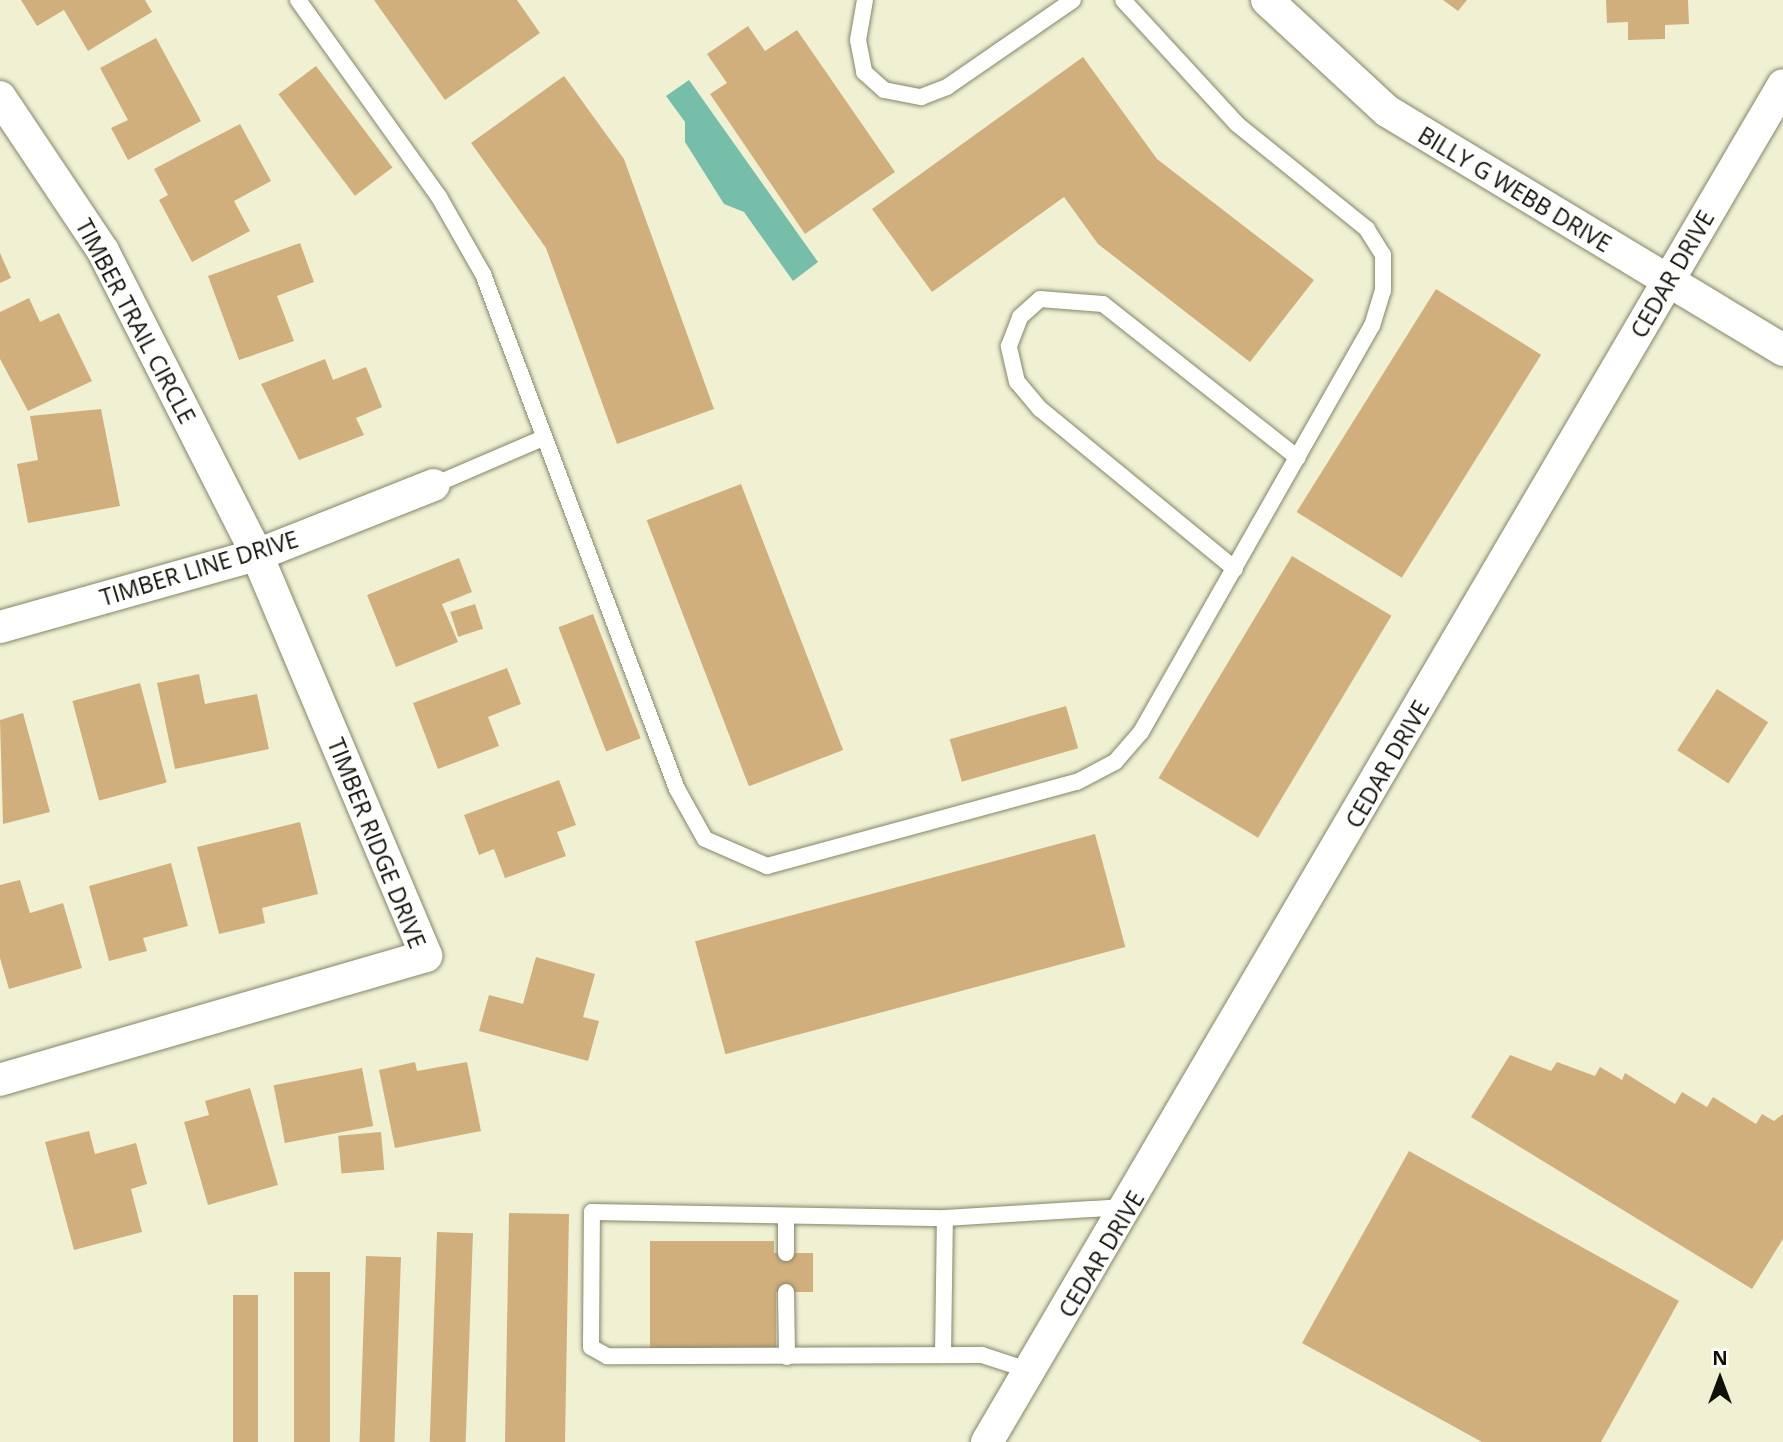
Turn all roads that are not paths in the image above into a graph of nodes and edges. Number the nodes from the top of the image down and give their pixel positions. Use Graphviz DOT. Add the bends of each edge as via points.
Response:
graph roads {
  1 [pos="298,0"];
  2 [pos="864,0"];
  3 [pos="1073,0"];
  4 [pos="1124,0"];
  5 [pos="1267,0"];
  6 [pos="1783,85"];
  7 [pos="0,97"];
  8 [pos="1667,281"];
  9 [pos="1783,350"];
  10 [pos="543,438"];
  11 [pos="1298,458"];
  12 [pos="434,485"];
  13 [pos="257,555"];
  14 [pos="1235,569"];
  15 [pos="0,627"];
  16 [pos="0,1080"];
  17 [pos="1130,1207"];
  18 [pos="786,1216"];
  19 [pos="945,1218"];
  20 [pos="786,1253"];
  21 [pos="786,1292"];
  22 [pos="943,1355"];
  23 [pos="787,1357"];
  24 [pos="1031,1371"];
  25 [pos="987,1442"];
  1 -- 10 [label="lane" via="400,138 464,241"];
  2 -- 3 [label="lane" via="858,40 864,72 884,90 921,97 947,87"];
  4 -- 11 [label="lane" via="1237,124 1367,229 1383,255 1383,291 1372,326"];
  5 -- 8 [label="street, BILLY G WEBB DRIVE" via="1387,111"];
  6 -- 8 [label="street, CEDAR DRIVE"];
  7 -- 13 [label="street, TIMBER TRAIL CIRCLE" via="103,251"];
  8 -- 9 [label="street, BILLY G WEBB DRIVE"];
  8 -- 17 [label="street, CEDAR DRIVE"];
  10 -- 12 [label="lane"];
  10 -- 14 [label="lane" via="677,789 705,839 767,866 1077,782 1115,762 1141,732"];
  11 -- 14 [label="lane"];
  11 -- 14 [label="lane" via="1103,303 1040,299 1020,317 1009,346 1017,382 1032,400"];
  12 -- 13 [label="street, TIMBER LINE DRIVE"];
  13 -- 15 [label="street, TIMBER LINE DRIVE"];
  13 -- 16 [label="street, TIMBER RIDGE DRIVE" via="426,956"];
  17 -- 19 [label="lane"];
  17 -- 24 [label="street, CEDAR DRIVE"];
  18 -- 19 [label="lane"];
  18 -- 20 [label="lane"];
  18 -- 23 [label="lane" via="592,1212 591,1347 607,1356"];
  19 -- 22 [label="lane"];
  21 -- 23 [label="lane"];
  22 -- 23 [label="lane"];
  22 -- 24 [label="lane" via="982,1355"];
  24 -- 25 [label="street, CEDAR DRIVE"];
}
